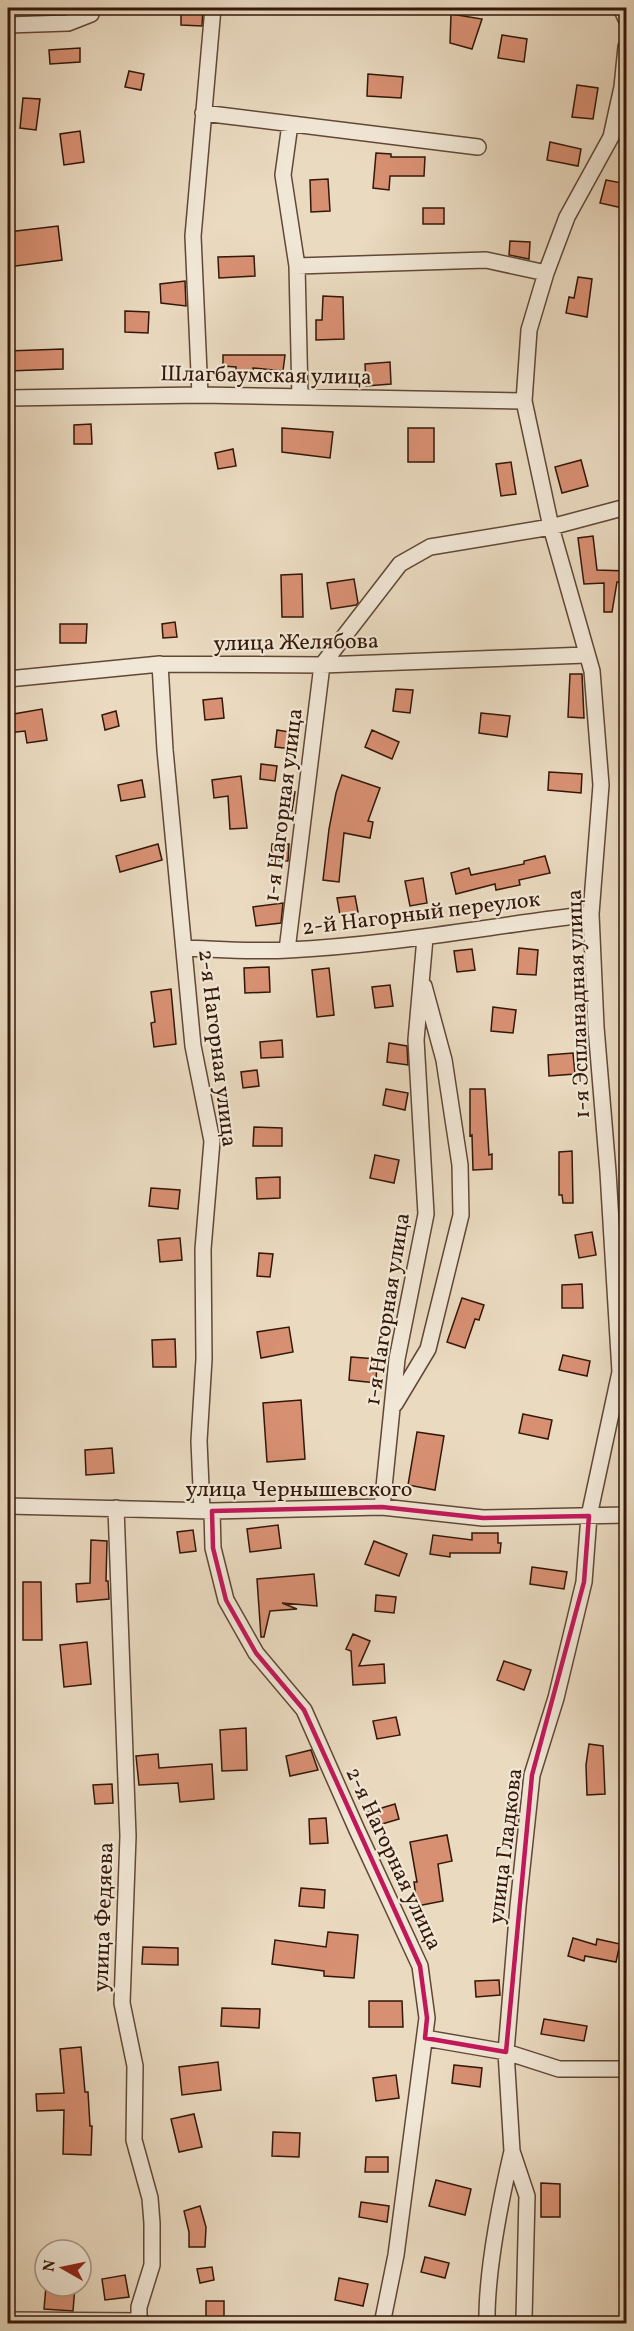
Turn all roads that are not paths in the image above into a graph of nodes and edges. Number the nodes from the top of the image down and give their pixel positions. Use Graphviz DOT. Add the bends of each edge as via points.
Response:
graph roads {
  1 [pos="92,8"];
  2 [pos="213,8"];
  3 [pos="621,8"];
  4 [pos="627,19"];
  5 [pos="8,25"];
  6 [pos="627,47"];
  7 [pos="203,113"];
  8 [pos="290,124"];
  9 [pos="478,147"];
  10 [pos="297,266"];
  11 [pos="546,273"];
  12 [pos="200,395"];
  13 [pos="300,397"];
  14 [pos="8,398"];
  15 [pos="524,401"];
  16 [pos="627,507"];
  17 [pos="551,527"];
  18 [pos="586,655"];
  19 [pos="160,664"];
  20 [pos="322,665"];
  21 [pos="8,679"];
  22 [pos="591,914"];
  23 [pos="425,938"];
  24 [pos="184,948"];
  25 [pos="287,950"];
  26 [pos="422,976"];
  27 [pos="392,1410"];
  28 [pos="8,1506"];
  29 [pos="382,1507"];
  30 [pos="116,1509"];
  31 [pos="207,1510"];
  32 [pos="627,1515"];
  33 [pos="589,1516"];
  34 [pos="425,2038"];
  35 [pos="506,2052"];
  36 [pos="627,2069"];
  37 [pos="512,2151"];
  38 [pos="8,2320"];
  39 [pos="143,2322"];
  40 [pos="382,2324"];
  41 [pos="487,2324"];
  42 [pos="526,2324"];
  1 -- 5 [label="street" via="91,14 68,23"];
  2 -- 7 [label="street"];
  3 -- 4 [label="street"];
  6 -- 11 [label="street, 1-я Эспланадная улица" via="611,137 567,217"];
  7 -- 8 [label="street"];
  7 -- 12 [label="street" via="193,236"];
  8 -- 9 [label="street"];
  8 -- 10 [label="street" via="283,174"];
  10 -- 11 [label="street" via="486,260"];
  10 -- 13 [label="street"];
  11 -- 15 [label="street, 1-я Эспланадная улица" via="529,330"];
  12 -- 13 [label="street, Шлагбаумская улица"];
  12 -- 14 [label="street, Шлагбаумская улица"];
  13 -- 15 [label="street, Шлагбаумская улица"];
  15 -- 17 [label="street, 1-я Эспланадная улица"];
  16 -- 17 [label="street"];
  17 -- 18 [label="street, 1-я Эспланадная улица"];
  17 -- 20 [label="street" via="430,547 399,564"];
  18 -- 20 [label="street, улица Желябова"];
  18 -- 22 [label="street, 1-я Эспланадная улица" via="592,671 602,785"];
  19 -- 20 [label="street, улица Желябова"];
  19 -- 21 [label="street, улица Желябова"];
  19 -- 24 [label="street, 2-я Нагорная улица"];
  20 -- 25 [label="street, 1-я Нагорная улица"];
  22 -- 23 [label="street, 2-й Нагорный переулок"];
  22 -- 33 [label="street, 1-я Эспланадная улица" via="620,1372"];
  23 -- 25 [label="street, 2-й Нагорный переулок"];
  23 -- 26 [label="street, 1-я Нагорная улица"];
  24 -- 25 [label="street, 2-й Нагорный переулок"];
  24 -- 31 [label="street, 2-я Нагорная улица" via="193,1046 212,1141 203,1249 204,1359 199,1441"];
  26 -- 27 [label="street, 1-я Нагорная улица" via="416,1040 426,1214 397,1359"];
  26 -- 27 [label="street" via="444,1060 460,1165 461,1215 428,1349"];
  27 -- 29 [label="street, 1-я Нагорная улица"];
  28 -- 30 [label="street, улица Чернышевского"];
  29 -- 31 [label="street, улица Чернышевского"];
  29 -- 33 [label="street, улица Чернышевского" via="483,1518"];
  30 -- 31 [label="street, улица Чернышевского"];
  30 -- 39 [label="street, улица Федяева" via="128,1836 122,2003 135,2066 134,2140 150,2198 152,2233 152,2265 139,2307"];
  31 -- 34 [label="street, 2-я Нагорная улица" via="226,1600 256,1653 304,1710 420,1966 427,2018"];
  32 -- 33 [label="street, улица Чернышевского"];
  33 -- 35 [label="street, улица Гладкова" via="584,1582 556,1698 532,1775"];
  34 -- 35 [label="street"];
  34 -- 40 [label="street, 2-я Нагорная улица" via="396,2255"];
  35 -- 36 [label="street" via="559,2069"];
  35 -- 37 [label="street, улица Гладкова"];
  37 -- 41 [label="street, улица Гладкова" via="502,2193"];
  37 -- 42 [label="street, улица Гладкова" via="527,2196"];
  38 -- 39 [label="street"];
}
